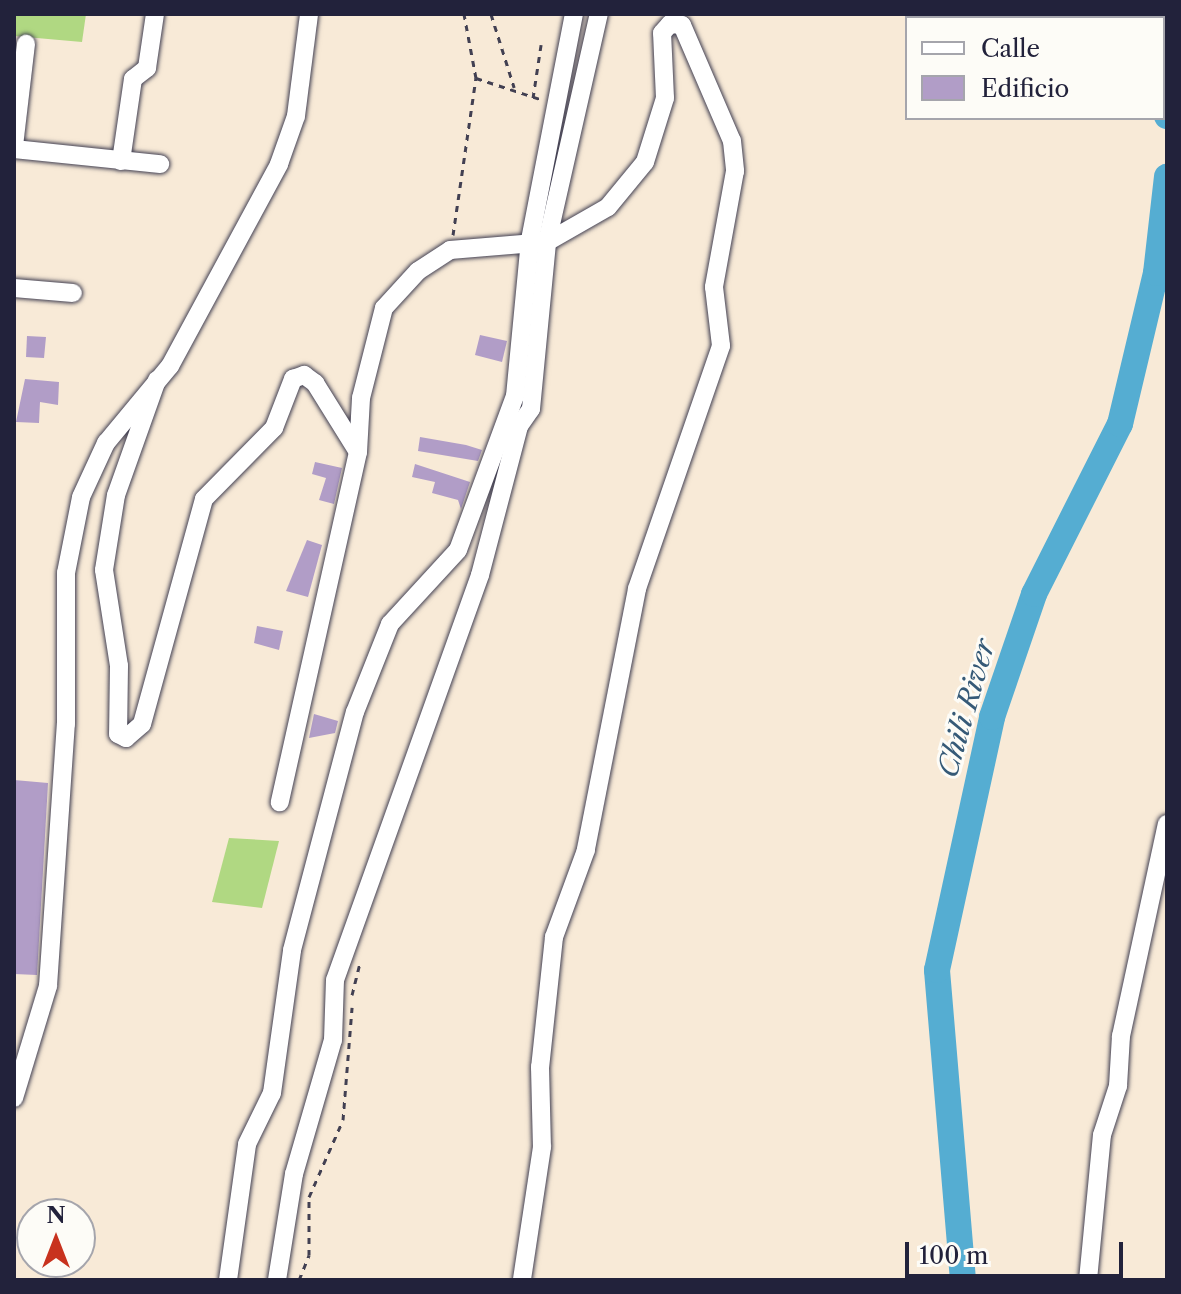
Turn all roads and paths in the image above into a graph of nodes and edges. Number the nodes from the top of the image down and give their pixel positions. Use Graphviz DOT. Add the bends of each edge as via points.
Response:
graph roads {
  1 [pos="155,14"];
  2 [pos="309,14"];
  3 [pos="464,14"];
  4 [pos="491,14"];
  5 [pos="574,14"];
  6 [pos="599,14"];
  7 [pos="26,44"];
  8 [pos="541,45"];
  9 [pos="476,78"];
  10 [pos="514,87"];
  11 [pos="533,98"];
  12 [pos="555,101"];
  13 [pos="14,148"];
  14 [pos="121,161"];
  15 [pos="160,164"];
  16 [pos="538,241"];
  17 [pos="450,250"];
  18 [pos="14,288"];
  19 [pos="73,293"];
  20 [pos="157,380"];
  21 [pos="358,452"];
  22 [pos="280,802"];
  23 [pos="1167,824"];
  24 [pos="346,948"];
  25 [pos="14,1098"];
  26 [pos="228,1280"];
  27 [pos="277,1280"];
  28 [pos="299,1280"];
  29 [pos="522,1280"];
  30 [pos="1088,1280"];
  1 -- 14 [label="street" via="147,68 133,79"];
  2 -- 20 [label="street" via="296,116 279,164"];
  3 -- 9 [label="path"];
  4 -- 10 [label="path"];
  5 -- 12 [label="street"];
  6 -- 16 [label="street"];
  7 -- 13 [label="street"];
  8 -- 11 [label="path"];
  9 -- 10 [label="path"];
  9 -- 17 [label="path"];
  10 -- 11 [label="path"];
  11 -- 12 [label="path"];
  12 -- 16 [label="street"];
  13 -- 14 [label="street"];
  14 -- 15 [label="street"];
  16 -- 17 [label="street"];
  16 -- 24 [label="street" via="531,409 519,426 480,575"];
  16 -- 26 [label="street" via="515,396 476,506 458,550 382,637 345,744 292,950 276,1079 247,1144"];
  16 -- 29 [label="street" via="595,219 645,162 665,98 662,33 670,24 682,25 732,141 735,171 714,287 721,346 637,589 586,850 554,937 540,1067 542,1147"];
  17 -- 21 [label="street" via="418,271 384,308 361,398"];
  18 -- 19 [label="street"];
  20 -- 21 [label="street" via="116,495 104,570 119,666 118,734 126,738 142,724 204,499 274,428 293,379 304,375 315,383"];
  20 -- 25 [label="street" via="91,470 66,573 55,925 43,1019"];
  21 -- 22 [label="street"];
  23 -- 30 [label="street" via="1121,1036 1118,1086 1102,1135"];
  24 -- 27 [label="street"];
  24 -- 28 [label="path" via="363,966 351,997 343,1120 309,1197 309,1255"];
}
